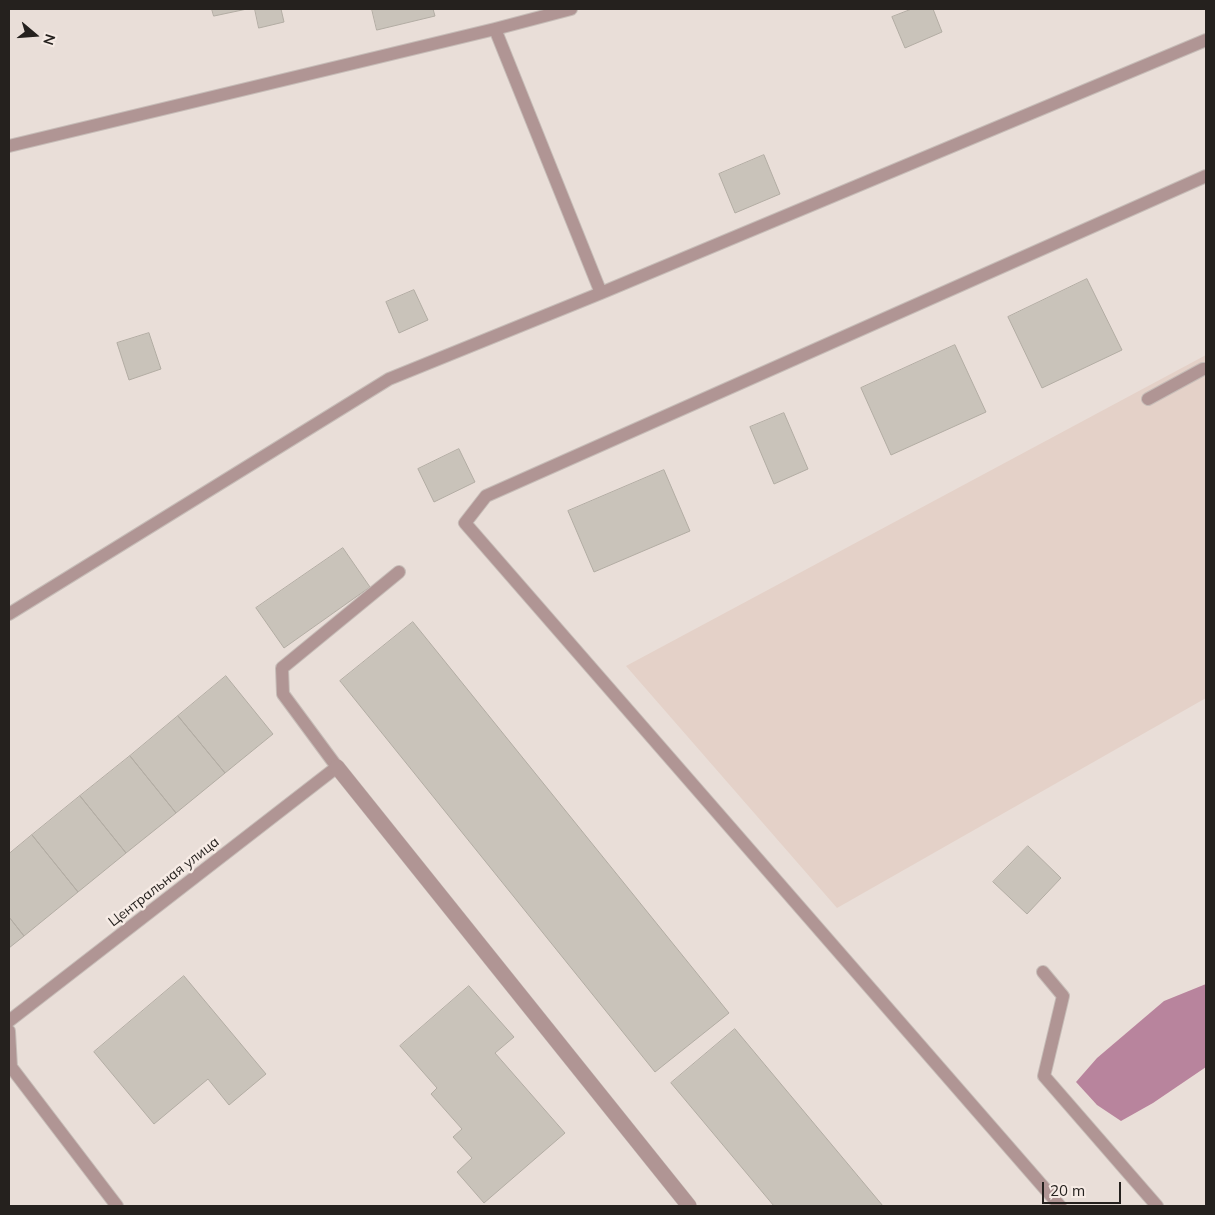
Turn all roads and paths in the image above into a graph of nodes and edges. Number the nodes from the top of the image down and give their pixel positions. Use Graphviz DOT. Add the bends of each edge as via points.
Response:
graph roads {
  1 [pos="571,9"];
  2 [pos="496,29"];
  3 [pos="1206,40"];
  4 [pos="9,146"];
  5 [pos="1206,176"];
  6 [pos="601,293"];
  7 [pos="1206,369"];
  8 [pos="1148,399"];
  9 [pos="399,572"];
  10 [pos="9,614"];
  11 [pos="337,767"];
  12 [pos="1043,972"];
  13 [pos="9,1021"];
  14 [pos="9,1031"];
  15 [pos="117,1206"];
  16 [pos="689,1206"];
  17 [pos="1060,1206"];
  18 [pos="1157,1206"];
  1 -- 2 [label="lane"];
  2 -- 4 [label="lane"];
  2 -- 6 [label="lane"];
  3 -- 6 [label="lane"];
  5 -- 17 [label="lane" via="486,496 465,523"];
  6 -- 10 [label="lane" via="389,379"];
  7 -- 8 [label="lane"];
  9 -- 11 [label="lane" via="282,668 283,694"];
  11 -- 13 [label="lane, Центральная улица"];
  11 -- 16 [label="street"];
  12 -- 18 [label="lane" via="1063,996 1044,1076"];
  14 -- 15 [label="lane" via="11,1067"];
}
